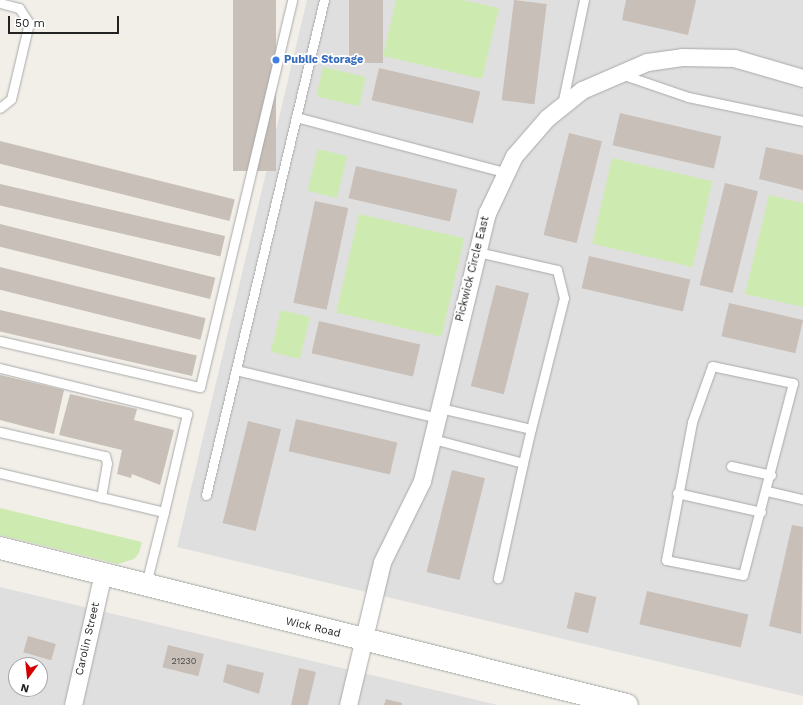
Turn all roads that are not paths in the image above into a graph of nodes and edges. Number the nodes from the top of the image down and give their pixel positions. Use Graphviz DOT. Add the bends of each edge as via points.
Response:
graph roads {
  1 [pos="292,0"];
  2 [pos="324,0"];
  3 [pos="584,0"];
  4 [pos="0,3"];
  5 [pos="616,73"];
  6 [pos="803,78"];
  7 [pos="561,106"];
  8 [pos="0,108"];
  9 [pos="296,117"];
  10 [pos="803,122"];
  11 [pos="504,172"];
  12 [pos="478,252"];
  13 [pos="0,341"];
  14 [pos="0,368"];
  15 [pos="236,370"];
  16 [pos="439,413"];
  17 [pos="531,428"];
  18 [pos="0,432"];
  19 [pos="432,439"];
  20 [pos="523,462"];
  21 [pos="731,466"];
  22 [pos="0,473"];
  23 [pos="771,475"];
  24 [pos="767,491"];
  25 [pos="677,493"];
  26 [pos="206,495"];
  27 [pos="101,497"];
  28 [pos="803,499"];
  29 [pos="164,512"];
  30 [pos="761,512"];
  31 [pos="0,548"];
  32 [pos="103,573"];
  33 [pos="498,578"];
  34 [pos="146,585"];
  35 [pos="362,639"];
  36 [pos="73,705"];
  37 [pos="348,705"];
  38 [pos="628,705"];
  1 -- 13 [label="lane" via="200,387"];
  2 -- 9 [label="lane"];
  3 -- 7 [label="lane"];
  4 -- 8 [label="lane" via="19,8 29,24 11,99"];
  5 -- 6 [label="street, Pickwick Circle East" via="682,57 748,60"];
  5 -- 7 [label="street, Pickwick Circle East" via="582,90"];
  5 -- 10 [label="lane" via="688,97"];
  7 -- 11 [label="street, Pickwick Circle East" via="529,136"];
  9 -- 11 [label="lane"];
  9 -- 15 [label="lane"];
  11 -- 12 [label="street, Pickwick Circle East" via="487,213"];
  12 -- 16 [label="street, Pickwick Circle East"];
  12 -- 17 [label="lane" via="556,270 564,298"];
  14 -- 29 [label="lane" via="187,414"];
  15 -- 16 [label="lane"];
  15 -- 26 [label="lane"];
  16 -- 17 [label="lane"];
  16 -- 19 [label="street, Pickwick Circle East"];
  17 -- 20 [label="lane"];
  18 -- 27 [label="lane" via="105,456 107,463"];
  19 -- 20 [label="lane"];
  19 -- 35 [label="street, Pickwick Circle East" via="422,481 382,562"];
  20 -- 33 [label="lane"];
  21 -- 23 [label="lane"];
  22 -- 27 [label="lane"];
  23 -- 24 [label="lane"];
  23 -- 25 [label="lane" via="794,383 712,366 692,422"];
  24 -- 28 [label="lane"];
  24 -- 30 [label="lane"];
  25 -- 30 [label="lane"];
  25 -- 30 [label="lane" via="666,560 743,574"];
  27 -- 29 [label="lane"];
  29 -- 34 [label="lane"];
  31 -- 32 [label="street, Wick Road"];
  32 -- 34 [label="street, Wick Road"];
  32 -- 36 [label="street, Carolin Street"];
  34 -- 35 [label="street, Wick Road"];
  35 -- 37 [label="street, Pickwick Circle East"];
  35 -- 38 [label="street, Wick Road"];
}
